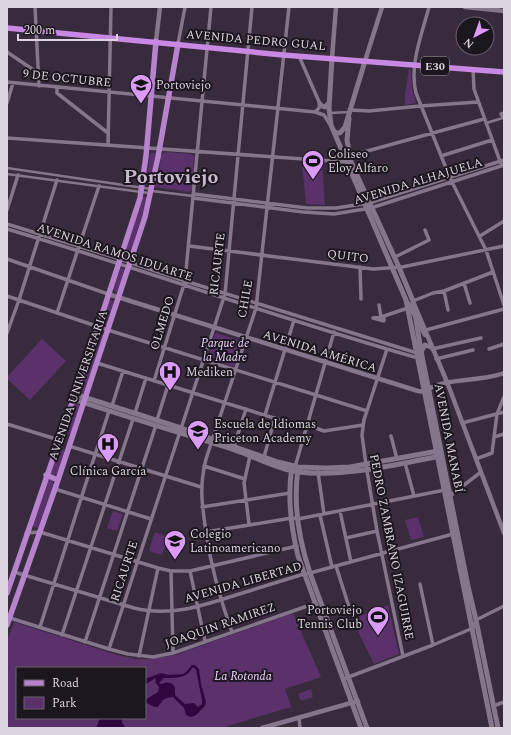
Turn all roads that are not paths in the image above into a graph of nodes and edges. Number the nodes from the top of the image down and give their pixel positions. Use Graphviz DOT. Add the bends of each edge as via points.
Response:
graph roads {
  1 [pos="35,7"];
  2 [pos="111,7"];
  3 [pos="160,7"];
  4 [pos="185,7"];
  5 [pos="211,7"];
  6 [pos="252,7"];
  7 [pos="289,7"];
  8 [pos="336,7"];
  9 [pos="382,7"];
  10 [pos="428,7"];
  11 [pos="465,7"];
  12 [pos="504,11"];
  13 [pos="7,28"];
  14 [pos="36,31"];
  15 [pos="111,38"];
  16 [pos="156,42"];
  17 [pos="178,44"];
  18 [pos="207,47"];
  19 [pos="248,51"];
  20 [pos="7,52"];
  21 [pos="283,55"];
  22 [pos="300,56"];
  23 [pos="332,58"];
  24 [pos="365,61"];
  25 [pos="414,65"];
  26 [pos="473,70"];
  27 [pos="504,72"];
  28 [pos="38,74"];
  29 [pos="7,82"];
  30 [pos="13,83"];
  31 [pos="39,86"];
  32 [pos="57,88"];
  33 [pos="109,93"];
  34 [pos="151,97"];
  35 [pos="168,98"];
  36 [pos="202,101"];
  37 [pos="478,102"];
  38 [pos="7,103"];
  39 [pos="329,103"];
  40 [pos="320,104"];
  41 [pos="243,105"];
  42 [pos="420,106"];
  43 [pos="278,108"];
  44 [pos="350,111"];
  45 [pos="315,112"];
  46 [pos="504,114"];
  47 [pos="328,115"];
  48 [pos="348,118"];
  49 [pos="504,118"];
  50 [pos="485,121"];
  51 [pos="332,128"];
  52 [pos="108,133"];
  53 [pos="431,133"];
  54 [pos="7,138"];
  55 [pos="492,140"];
  56 [pos="108,145"];
  57 [pos="147,148"];
  58 [pos="159,149"];
  59 [pos="198,152"];
  60 [pos="238,155"];
  61 [pos="349,156"];
  62 [pos="441,156"];
  63 [pos="272,157"];
  64 [pos="502,161"];
  65 [pos="349,162"];
  66 [pos="503,166"];
  67 [pos="7,168"];
  68 [pos="7,174"];
  69 [pos="18,176"];
  70 [pos="450,178"];
  71 [pos="57,180"];
  72 [pos="452,182"];
  73 [pos="99,186"];
  74 [pos="142,190"];
  75 [pos="151,191"];
  76 [pos="193,196"];
  77 [pos="234,199"];
  78 [pos="234,204"];
  79 [pos="267,205"];
  80 [pos="368,206"];
  81 [pos="7,210"];
  82 [pos="504,221"];
  83 [pos="7,224"];
  84 [pos="7,229"];
  85 [pos="425,230"];
  86 [pos="40,236"];
  87 [pos="480,236"];
  88 [pos="189,246"];
  89 [pos="504,246"];
  90 [pos="78,248"];
  91 [pos="486,250"];
  92 [pos="230,251"];
  93 [pos="262,255"];
  94 [pos="395,257"];
  95 [pos="7,259"];
  96 [pos="120,261"];
  97 [pos="130,264"];
  98 [pos="30,267"];
  99 [pos="360,267"];
  100 [pos="399,267"];
  101 [pos="393,268"];
  102 [pos="493,272"];
  103 [pos="68,280"];
  104 [pos="184,283"];
  105 [pos="464,283"];
  106 [pos="444,291"];
  107 [pos="108,294"];
  108 [pos="225,294"];
  109 [pos="7,296"];
  110 [pos="119,298"];
  111 [pos="224,298"];
  112 [pos="361,299"];
  113 [pos="19,300"];
  114 [pos="406,300"];
  115 [pos="413,300"];
  116 [pos="256,303"];
  117 [pos="470,303"];
  118 [pos="379,305"];
  119 [pos="504,305"];
  120 [pos="256,308"];
  121 [pos="408,308"];
  122 [pos="504,309"];
  123 [pos="448,310"];
  124 [pos="57,313"];
  125 [pos="174,316"];
  126 [pos="416,317"];
  127 [pos="294,320"];
  128 [pos="98,327"];
  129 [pos="214,328"];
  130 [pos="335,328"];
  131 [pos="7,330"];
  132 [pos="108,330"];
  133 [pos="426,330"];
  134 [pos="334,332"];
  135 [pos="246,338"];
  136 [pos="481,338"];
  137 [pos="504,344"];
  138 [pos="164,348"];
  139 [pos="432,348"];
  140 [pos="387,349"];
  141 [pos="489,349"];
  142 [pos="285,350"];
  143 [pos="473,350"];
  144 [pos="420,355"];
  145 [pos="436,359"];
  146 [pos="203,360"];
  147 [pos="97,363"];
  148 [pos="325,363"];
  149 [pos="236,370"];
  150 [pos="123,371"];
  151 [pos="504,373"];
  152 [pos="146,378"];
  153 [pos="377,379"];
  154 [pos="154,381"];
  155 [pos="447,382"];
  156 [pos="275,383"];
  157 [pos="168,385"];
  158 [pos="427,390"];
  159 [pos="193,393"];
  160 [pos="315,395"];
  161 [pos="74,397"];
  162 [pos="504,397"];
  163 [pos="86,401"];
  164 [pos="224,403"];
  165 [pos="110,408"];
  166 [pos="246,409"];
  167 [pos="367,411"];
  168 [pos="504,412"];
  169 [pos="497,414"];
  170 [pos="265,415"];
  171 [pos="134,416"];
  172 [pos="275,418"];
  173 [pos="156,423"];
  174 [pos="462,423"];
  175 [pos="7,424"];
  176 [pos="306,426"];
  177 [pos="363,426"];
  178 [pos="180,430"];
  179 [pos="504,434"];
  180 [pos="391,436"];
  181 [pos="494,437"];
  182 [pos="59,440"];
  183 [pos="212,441"];
  184 [pos="69,446"];
  185 [pos="234,446"];
  186 [pos="440,453"];
  187 [pos="95,454"];
  188 [pos="250,456"];
  189 [pos="264,457"];
  190 [pos="476,459"];
  191 [pos="396,460"];
  192 [pos="119,462"];
  193 [pos="405,463"];
  194 [pos="204,466"];
  195 [pos="366,467"];
  196 [pos="295,468"];
  197 [pos="142,469"];
  198 [pos="318,472"];
  199 [pos="481,472"];
  200 [pos="46,476"];
  201 [pos="165,476"];
  202 [pos="245,479"];
  203 [pos="58,480"];
  204 [pos="55,488"];
  205 [pos="201,488"];
  206 [pos="444,490"];
  207 [pos="290,493"];
  208 [pos="451,495"];
  209 [pos="414,496"];
  210 [pos="82,497"];
  211 [pos="245,500"];
  212 [pos="105,504"];
  213 [pos="372,504"];
  214 [pos="202,507"];
  215 [pos="340,511"];
  216 [pos="127,512"];
  217 [pos="322,514"];
  218 [pos="292,518"];
  219 [pos="151,519"];
  220 [pos="298,519"];
  221 [pos="249,524"];
  222 [pos="377,531"];
  223 [pos="40,532"];
  224 [pos="206,532"];
  225 [pos="26,533"];
  226 [pos="456,533"];
  227 [pos="504,533"];
  228 [pos="346,538"];
  229 [pos="68,540"];
  230 [pos="302,545"];
  231 [pos="296,546"];
  232 [pos="91,547"];
  233 [pos="113,554"];
  234 [pos="381,554"];
  235 [pos="138,562"];
  236 [pos="351,562"];
  237 [pos="212,566"];
  238 [pos="334,566"];
  239 [pos="158,568"];
  240 [pos="171,571"];
  241 [pos="190,571"];
  242 [pos="14,572"];
  243 [pos="310,573"];
  244 [pos="304,574"];
  245 [pos="25,575"];
  246 [pos="54,584"];
  247 [pos="420,584"];
  248 [pos="76,591"];
  249 [pos="7,593"];
  250 [pos="99,598"];
  251 [pos="221,600"];
  252 [pos="320,601"];
  253 [pos="314,603"];
  254 [pos="123,606"];
  255 [pos="504,606"];
  256 [pos="197,607"];
  257 [pos="349,607"];
  258 [pos="148,611"];
  259 [pos="172,612"];
  260 [pos="10,618"];
  261 [pos="476,620"];
  262 [pos="7,626"];
  263 [pos="40,627"];
  264 [pos="473,628"];
  265 [pos="232,632"];
  266 [pos="62,634"];
  267 [pos="84,642"];
  268 [pos="205,642"];
  269 [pos="433,645"];
  270 [pos="109,649"];
  271 [pos="173,653"];
  272 [pos="139,656"];
  273 [pos="403,656"];
  274 [pos="482,663"];
  275 [pos="346,678"];
  276 [pos="355,702"];
  277 [pos="504,702"];
  278 [pos="493,706"];
  279 [pos="299,718"];
  280 [pos="271,727"];
  281 [pos="262,728"];
  282 [pos="300,728"];
  283 [pos="361,728"];
  284 [pos="367,728"];
  285 [pos="492,728"];
  286 [pos="498,728"];
  1 -- 14 [label="street"];
  2 -- 15 [label="street"];
  3 -- 16 [label="street"];
  4 -- 17 [label="street"];
  5 -- 18 [label="street, OLMEDO"];
  6 -- 19 [label="street, RICAURTE"];
  7 -- 21 [label="street, CHILE"];
  8 -- 23 [label="street"];
  9 -- 24 [label="street"];
  10 -- 25 [label="street"];
  11 -- 12 [label="street"];
  13 -- 14 [label="highway, AVENIDA PEDRO GUAL / E30"];
  14 -- 15 [label="highway, AVENIDA PEDRO GUAL / E30"];
  14 -- 28 [label="street"];
  15 -- 16 [label="highway, AVENIDA PEDRO GUAL / E30"];
  15 -- 33 [label="street"];
  16 -- 17 [label="highway, AVENIDA PEDRO GUAL / E30"];
  16 -- 34 [label="main road, AVENIDA UNIVERSITARIA"];
  17 -- 18 [label="highway, AVENIDA PEDRO GUAL / E30"];
  17 -- 35 [label="main road, AVENIDA UNIVERSITARIA"];
  18 -- 19 [label="highway, AVENIDA PEDRO GUAL / E30"];
  18 -- 36 [label="street, OLMEDO"];
  19 -- 21 [label="highway, AVENIDA PEDRO GUAL / E30"];
  19 -- 41 [label="street, RICAURTE"];
  20 -- 28 [label="street"];
  21 -- 22 [label="highway, AVENIDA PEDRO GUAL / E30"];
  21 -- 43 [label="street, CHILE"];
  22 -- 23 [label="highway, AVENIDA PEDRO GUAL / E30"];
  22 -- 40 [label="street"];
  23 -- 24 [label="highway, AVENIDA PEDRO GUAL / E30"];
  23 -- 39 [label="main road"];
  24 -- 25 [label="highway, AVENIDA PEDRO GUAL / E30"];
  24 -- 44 [label="main road"];
  25 -- 26 [label="highway, AVENIDA PEDRO GUAL / E30"];
  25 -- 42 [label="street" via="414,85"];
  26 -- 27 [label="highway, AVENIDA PEDRO GUAL / E30"];
  26 -- 37 [label="street" via="473,87"];
  28 -- 31 [label="street"];
  29 -- 30 [label="street, 9 DE OCTUBRE"];
  30 -- 31 [label="street, 9 DE OCTUBRE"];
  30 -- 38 [label="street"];
  31 -- 32 [label="street, 9 DE OCTUBRE"];
  32 -- 33 [label="street, 9 DE OCTUBRE"];
  32 -- 52 [label="street" via="57,92"];
  33 -- 34 [label="street, 9 DE OCTUBRE"];
  33 -- 52 [label="street"];
  34 -- 35 [label="street, 9 DE OCTUBRE"];
  34 -- 57 [label="main road, AVENIDA UNIVERSITARIA"];
  35 -- 36 [label="street, 9 DE OCTUBRE"];
  35 -- 58 [label="main road, AVENIDA UNIVERSITARIA"];
  36 -- 41 [label="street, 9 DE OCTUBRE"];
  36 -- 59 [label="street, OLMEDO"];
  37 -- 42 [label="street"];
  37 -- 50 [label="street"];
  39 -- 40 [label="main road" via="325,107"];
  39 -- 47 [label="main road"];
  40 -- 45 [label="street"];
  40 -- 47 [label="street"];
  41 -- 43 [label="street, 9 DE OCTUBRE"];
  41 -- 60 [label="street, RICAURTE"];
  42 -- 44 [label="street" via="369,112"];
  42 -- 53 [label="street"];
  43 -- 45 [label="street, 9 DE OCTUBRE"];
  43 -- 63 [label="street, CHILE"];
  44 -- 47 [label="street"];
  44 -- 48 [label="main road"];
  45 -- 47 [label="street"];
  46 -- 49 [label="street" via="501,114"];
  47 -- 51 [label="main road"];
  48 -- 51 [label="main road" via="341,132 336,133"];
  48 -- 61 [label="main road" via="346,140"];
  49 -- 50 [label="street"];
  50 -- 53 [label="street"];
  50 -- 55 [label="street"];
  51 -- 65 [label="main road"];
  52 -- 56 [label="street"];
  53 -- 61 [label="street"];
  53 -- 62 [label="street"];
  54 -- 56 [label="street"];
  55 -- 62 [label="street"];
  55 -- 64 [label="street"];
  56 -- 57 [label="street"];
  57 -- 58 [label="street"];
  57 -- 74 [label="main road, AVENIDA UNIVERSITARIA"];
  58 -- 59 [label="street"];
  58 -- 75 [label="main road, AVENIDA UNIVERSITARIA"];
  59 -- 60 [label="street"];
  59 -- 76 [label="street, OLMEDO"];
  60 -- 63 [label="street"];
  60 -- 77 [label="street, RICAURTE"];
  61 -- 65 [label="main road"];
  62 -- 70 [label="street"];
  63 -- 65 [label="street"];
  63 -- 79 [label="street, CHILE"];
  64 -- 66 [label="street"];
  64 -- 70 [label="street, AVENIDA ALHAJUELA"];
  65 -- 80 [label="main road, AVENIDA MANABÍ"];
  66 -- 72 [label="street, AVENIDA ALHAJUELA"];
  67 -- 74 [label="street"];
  68 -- 69 [label="street"];
  69 -- 71 [label="street"];
  69 -- 81 [label="street"];
  70 -- 72 [label="street"];
  70 -- 80 [label="street, AVENIDA ALHAJUELA"];
  71 -- 73 [label="street"];
  71 -- 86 [label="street"];
  72 -- 80 [label="street, AVENIDA ALHAJUELA"];
  72 -- 87 [label="street"];
  73 -- 74 [label="street"];
  73 -- 90 [label="street"];
  74 -- 75 [label="street"];
  74 -- 96 [label="main road, AVENIDA UNIVERSITARIA"];
  75 -- 76 [label="street"];
  75 -- 97 [label="main road, AVENIDA UNIVERSITARIA"];
  76 -- 77 [label="street, AVENIDA ALHAJUELA"];
  76 -- 78 [label="street, AVENIDA ALHAJUELA"];
  76 -- 88 [label="street, OLMEDO"];
  77 -- 78 [label="street, RICAURTE"];
  77 -- 79 [label="street, AVENIDA ALHAJUELA"];
  78 -- 79 [label="street, AVENIDA ALHAJUELA"];
  78 -- 92 [label="street, RICAURTE"];
  79 -- 80 [label="street, AVENIDA ALHAJUELA" via="325,209"];
  79 -- 93 [label="street, CHILE"];
  80 -- 94 [label="main road, AVENIDA MANABÍ"];
  80 -- 101 [label="main road, AVENIDA MANABÍ"];
  82 -- 87 [label="street"];
  83 -- 86 [label="street, AVENIDA RAMOS IDUARTE"];
  84 -- 86 [label="street, AVENIDA RAMOS IDUARTE"];
  85 -- 94 [label="street" via="429,240"];
  86 -- 90 [label="street, AVENIDA RAMOS IDUARTE"];
  86 -- 98 [label="street"];
  87 -- 91 [label="street"];
  88 -- 92 [label="street, QUITO"];
  88 -- 104 [label="street, OLMEDO"];
  89 -- 91 [label="street, QUITO"];
  90 -- 96 [label="street, AVENIDA RAMOS IDUARTE"];
  90 -- 103 [label="street"];
  91 -- 100 [label="street, QUITO"];
  91 -- 102 [label="street"];
  92 -- 93 [label="street, QUITO"];
  92 -- 108 [label="street, RICAURTE"];
  93 -- 99 [label="street, QUITO"];
  93 -- 116 [label="street, CHILE"];
  94 -- 100 [label="main road, AVENIDA MANABÍ"];
  95 -- 98 [label="street"];
  96 -- 97 [label="street, AVENIDA RAMOS IDUARTE"];
  96 -- 107 [label="main road, AVENIDA UNIVERSITARIA"];
  97 -- 104 [label="street, AVENIDA RAMOS IDUARTE"];
  97 -- 110 [label="main road, AVENIDA UNIVERSITARIA"];
  98 -- 103 [label="street"];
  98 -- 113 [label="street"];
  99 -- 101 [label="street, QUITO"];
  99 -- 112 [label="street"];
  100 -- 101 [label="street, QUITO"];
  100 -- 115 [label="main road, AVENIDA MANABÍ"];
  101 -- 114 [label="main road, AVENIDA MANABÍ"];
  102 -- 105 [label="street"];
  102 -- 119 [label="street"];
  103 -- 107 [label="street"];
  103 -- 124 [label="street"];
  104 -- 108 [label="street, AVENIDA RAMOS IDUARTE"];
  104 -- 111 [label="street, AVENIDA RAMOS IDUARTE"];
  104 -- 125 [label="street, OLMEDO"];
  105 -- 106 [label="street"];
  105 -- 117 [label="street"];
  106 -- 115 [label="street"];
  106 -- 123 [label="street"];
  107 -- 110 [label="street, AVENIDA AMÉRICA"];
  107 -- 128 [label="main road, AVENIDA UNIVERSITARIA"];
  108 -- 111 [label="street, RICAURTE"];
  108 -- 116 [label="street, AVENIDA RAMOS IDUARTE"];
  109 -- 113 [label="street"];
  110 -- 125 [label="street, AVENIDA AMÉRICA"];
  110 -- 132 [label="main road, AVENIDA UNIVERSITARIA"];
  111 -- 120 [label="street, AVENIDA RAMOS IDUARTE"];
  111 -- 129 [label="street, RICAURTE"];
  113 -- 124 [label="street"];
  113 -- 131 [label="street"];
  114 -- 121 [label="main road, AVENIDA MANABÍ"];
  114 -- 126 [label="street"];
  115 -- 126 [label="main road, AVENIDA MANABÍ"];
  115 -- 133 [label="street"];
  116 -- 120 [label="street, CHILE"];
  116 -- 130 [label="street, AVENIDA RAMOS IDUARTE"];
  118 -- 121 [label="street" via="383,317"];
  120 -- 127 [label="street, AVENIDA RAMOS IDUARTE"];
  120 -- 135 [label="street, CHILE"];
  121 -- 144 [label="main road, AVENIDA MANABÍ"];
  122 -- 133 [label="street"];
  124 -- 128 [label="street"];
  125 -- 129 [label="street, AVENIDA AMÉRICA"];
  125 -- 138 [label="street, OLMEDO"];
  126 -- 139 [label="street"];
  126 -- 144 [label="main road, AVENIDA MANABÍ"];
  127 -- 134 [label="street, AVENIDA RAMOS IDUARTE"];
  127 -- 142 [label="street"];
  128 -- 132 [label="street"];
  128 -- 161 [label="main road, AVENIDA UNIVERSITARIA"];
  129 -- 135 [label="street, AVENIDA AMÉRICA"];
  129 -- 146 [label="street, RICAURTE"];
  130 -- 134 [label="street"];
  130 -- 144 [label="street, AVENIDA RAMOS IDUARTE"];
  132 -- 138 [label="street"];
  132 -- 147 [label="main road, AVENIDA UNIVERSITARIA"];
  133 -- 139 [label="street"];
  134 -- 140 [label="street, AVENIDA RAMOS IDUARTE"];
  134 -- 148 [label="street"];
  135 -- 142 [label="street, AVENIDA AMÉRICA"];
  135 -- 149 [label="street, CHILE"];
  136 -- 139 [label="street"];
  137 -- 141 [label="street"];
  138 -- 146 [label="street"];
  138 -- 154 [label="street, OLMEDO"];
  139 -- 144 [label="main road" via="425,345"];
  139 -- 145 [label="street"];
  140 -- 144 [label="street, AVENIDA RAMOS IDUARTE"];
  140 -- 153 [label="street, PEDRO ZAMBRANO IZAGUIRRE"];
  142 -- 148 [label="street, AVENIDA AMÉRICA"];
  142 -- 156 [label="street"];
  143 -- 145 [label="street"];
  144 -- 158 [label="main road, AVENIDA MANABÍ"];
  145 -- 155 [label="street"];
  146 -- 149 [label="street"];
  146 -- 159 [label="street, RICAURTE"];
  147 -- 150 [label="street"];
  147 -- 163 [label="main road, AVENIDA UNIVERSITARIA"];
  148 -- 153 [label="street, AVENIDA AMÉRICA"];
  148 -- 160 [label="street"];
  149 -- 156 [label="street"];
  149 -- 164 [label="street, CHILE"];
  150 -- 152 [label="street"];
  150 -- 165 [label="street"];
  151 -- 155 [label="street, AVENIDA AMÉRICA" via="488,378"];
  152 -- 154 [label="street"];
  152 -- 171 [label="street"];
  153 -- 158 [label="street, AVENIDA AMÉRICA" via="412,390"];
  153 -- 167 [label="street, PEDRO ZAMBRANO IZAGUIRRE"];
  154 -- 157 [label="street"];
  155 -- 158 [label="street, AVENIDA AMÉRICA"];
  155 -- 174 [label="street"];
  156 -- 160 [label="street"];
  156 -- 170 [label="street"];
  157 -- 159 [label="street"];
  157 -- 173 [label="street"];
  158 -- 186 [label="main road, AVENIDA MANABÍ"];
  159 -- 164 [label="street"];
  159 -- 178 [label="street, RICAURTE"];
  160 -- 167 [label="street"];
  160 -- 176 [label="street"];
  161 -- 163 [label="main road"];
  161 -- 182 [label="main road, AVENIDA UNIVERSITARIA"];
  162 -- 169 [label="street"];
  163 -- 165 [label="main road"];
  163 -- 184 [label="main road, AVENIDA UNIVERSITARIA"];
  164 -- 166 [label="street"];
  164 -- 183 [label="street, CHILE"];
  165 -- 171 [label="main road"];
  165 -- 187 [label="street"];
  166 -- 170 [label="street"];
  166 -- 185 [label="street"];
  167 -- 177 [label="street, PEDRO ZAMBRANO IZAGUIRRE"];
  168 -- 169 [label="street"];
  169 -- 174 [label="street"];
  169 -- 181 [label="street"];
  170 -- 172 [label="street"];
  171 -- 173 [label="main road"];
  171 -- 192 [label="street"];
  172 -- 176 [label="street"];
  172 -- 189 [label="street"];
  173 -- 178 [label="main road"];
  173 -- 197 [label="street"];
  174 -- 190 [label="street"];
  175 -- 182 [label="street"];
  176 -- 177 [label="street" via="324,431"];
  176 -- 196 [label="street"];
  177 -- 195 [label="street, PEDRO ZAMBRANO IZAGUIRRE"];
  178 -- 183 [label="main road"];
  178 -- 201 [label="street, RICAURTE"];
  179 -- 181 [label="street"];
  180 -- 191 [label="street"];
  181 -- 190 [label="street" via="492,453"];
  182 -- 200 [label="main road, AVENIDA UNIVERSITARIA"];
  183 -- 185 [label="main road"];
  183 -- 188 [label="main road"];
  183 -- 194 [label="street, CHILE"];
  184 -- 187 [label="street"];
  184 -- 203 [label="main road, AVENIDA UNIVERSITARIA"];
  185 -- 189 [label="main road"];
  186 -- 191 [label="main road"];
  186 -- 193 [label="main road"];
  186 -- 206 [label="main road, AVENIDA MANABÍ"];
  186 -- 208 [label="main road, AVENIDA MANABÍ"];
  187 -- 192 [label="street"];
  187 -- 210 [label="street"];
  188 -- 196 [label="main road" via="267,463"];
  188 -- 202 [label="street"];
  189 -- 196 [label="main road"];
  190 -- 199 [label="street"];
  191 -- 195 [label="main road"];
  192 -- 197 [label="street"];
  192 -- 212 [label="street"];
  193 -- 195 [label="main road"];
  193 -- 209 [label="street"];
  194 -- 202 [label="street"];
  194 -- 205 [label="street, CHILE"];
  195 -- 196 [label="main road"];
  195 -- 198 [label="main road" via="341,472"];
  195 -- 213 [label="street, PEDRO ZAMBRANO IZAGUIRRE"];
  196 -- 198 [label="main road"];
  196 -- 207 [label="main road"];
  196 -- 220 [label="main road"];
  197 -- 201 [label="street"];
  197 -- 216 [label="street"];
  198 -- 217 [label="street"];
  199 -- 208 [label="street"];
  199 -- 227 [label="street"];
  200 -- 203 [label="main road"];
  200 -- 225 [label="main road, AVENIDA UNIVERSITARIA"];
  201 -- 205 [label="street"];
  201 -- 219 [label="street, RICAURTE"];
  202 -- 211 [label="street"];
  203 -- 204 [label="main road, AVENIDA UNIVERSITARIA"];
  204 -- 210 [label="street"];
  204 -- 223 [label="main road, AVENIDA UNIVERSITARIA"];
  205 -- 214 [label="street, CHILE"];
  206 -- 208 [label="street"];
  206 -- 209 [label="street"];
  206 -- 226 [label="main road, AVENIDA MANABÍ"];
  207 -- 211 [label="street"];
  207 -- 218 [label="main road"];
  208 -- 226 [label="main road, AVENIDA MANABÍ"];
  209 -- 213 [label="street"];
  210 -- 212 [label="street"];
  210 -- 229 [label="street"];
  211 -- 214 [label="street"];
  211 -- 221 [label="street"];
  212 -- 216 [label="street"];
  212 -- 232 [label="street"];
  213 -- 215 [label="street"];
  213 -- 222 [label="street, PEDRO ZAMBRANO IZAGUIRRE"];
  214 -- 224 [label="street, CHILE"];
  215 -- 217 [label="street"];
  215 -- 228 [label="street"];
  216 -- 219 [label="street"];
  216 -- 233 [label="street"];
  217 -- 220 [label="street"];
  217 -- 238 [label="street"];
  218 -- 220 [label="street"];
  218 -- 221 [label="street"];
  218 -- 231 [label="main road"];
  219 -- 235 [label="street, RICAURTE"];
  220 -- 230 [label="main road"];
  221 -- 224 [label="street"];
  222 -- 228 [label="street"];
  222 -- 234 [label="street, PEDRO ZAMBRANO IZAGUIRRE"];
  223 -- 225 [label="street"];
  223 -- 229 [label="street"];
  223 -- 245 [label="main road, AVENIDA UNIVERSITARIA"];
  224 -- 237 [label="street, CHILE"];
  225 -- 242 [label="main road, AVENIDA UNIVERSITARIA"];
  226 -- 234 [label="street, AVENIDA LIBERTAD"];
  226 -- 261 [label="main road, AVENIDA MANABÍ"];
  226 -- 264 [label="main road, AVENIDA MANABÍ"];
  228 -- 236 [label="street"];
  229 -- 232 [label="street"];
  229 -- 246 [label="street"];
  230 -- 231 [label="street"];
  230 -- 243 [label="main road"];
  231 -- 237 [label="street"];
  231 -- 244 [label="main road"];
  232 -- 233 [label="street"];
  232 -- 248 [label="street"];
  233 -- 235 [label="street"];
  233 -- 250 [label="street"];
  234 -- 236 [label="street, AVENIDA LIBERTAD"];
  234 -- 273 [label="street, PEDRO ZAMBRANO IZAGUIRRE"];
  235 -- 239 [label="street"];
  235 -- 254 [label="street, RICAURTE"];
  236 -- 238 [label="street, AVENIDA LIBERTAD"];
  237 -- 241 [label="street"];
  237 -- 251 [label="street, CHILE"];
  238 -- 243 [label="street, AVENIDA LIBERTAD"];
  238 -- 257 [label="street"];
  239 -- 240 [label="street"];
  239 -- 258 [label="street"];
  240 -- 241 [label="street"];
  240 -- 259 [label="street"];
  241 -- 256 [label="street"];
  242 -- 245 [label="street, AVENIDA LIBERTAD"];
  242 -- 249 [label="main road, AVENIDA UNIVERSITARIA"];
  243 -- 244 [label="street, AVENIDA LIBERTAD"];
  243 -- 252 [label="main road"];
  244 -- 251 [label="street, AVENIDA LIBERTAD"];
  244 -- 253 [label="main road"];
  245 -- 246 [label="street, AVENIDA LIBERTAD"];
  245 -- 260 [label="main road, AVENIDA UNIVERSITARIA"];
  246 -- 248 [label="street, AVENIDA LIBERTAD"];
  246 -- 263 [label="street"];
  247 -- 269 [label="street"];
  248 -- 250 [label="street, AVENIDA LIBERTAD"];
  248 -- 266 [label="street"];
  250 -- 254 [label="street, AVENIDA LIBERTAD"];
  250 -- 267 [label="street"];
  251 -- 256 [label="street, AVENIDA LIBERTAD"];
  251 -- 265 [label="street, CHILE"];
  252 -- 253 [label="street, JOAQUIN RAMIREZ"];
  252 -- 275 [label="main road"];
  253 -- 265 [label="street, JOAQUIN RAMIREZ"];
  253 -- 275 [label="main road"];
  254 -- 258 [label="street, AVENIDA LIBERTAD"];
  254 -- 270 [label="street, RICAURTE"];
  255 -- 261 [label="street"];
  256 -- 259 [label="street, AVENIDA LIBERTAD"];
  256 -- 268 [label="street"];
  258 -- 259 [label="street, AVENIDA LIBERTAD"];
  258 -- 272 [label="street"];
  259 -- 271 [label="street"];
  260 -- 262 [label="main road, AVENIDA UNIVERSITARIA"];
  260 -- 263 [label="street, JOAQUIN RAMIREZ"];
  261 -- 264 [label="street"];
  261 -- 274 [label="main road, AVENIDA MANABÍ"];
  263 -- 266 [label="street, JOAQUIN RAMIREZ"];
  264 -- 269 [label="street"];
  264 -- 274 [label="main road, AVENIDA MANABÍ"];
  265 -- 268 [label="street, JOAQUIN RAMIREZ"];
  266 -- 267 [label="street, JOAQUIN RAMIREZ"];
  267 -- 270 [label="street, JOAQUIN RAMIREZ"];
  268 -- 271 [label="street, JOAQUIN RAMIREZ"];
  269 -- 273 [label="street"];
  270 -- 272 [label="street, JOAQUIN RAMIREZ"];
  271 -- 272 [label="street, JOAQUIN RAMIREZ"];
  273 -- 275 [label="street"];
  274 -- 278 [label="main road, AVENIDA MANABÍ"];
  274 -- 285 [label="main road, AVENIDA MANABÍ"];
  275 -- 276 [label="main road"];
  276 -- 279 [label="street"];
  276 -- 283 [label="main road"];
  276 -- 284 [label="main road"];
  277 -- 278 [label="street"];
  278 -- 286 [label="main road, AVENIDA MANABÍ"];
  279 -- 280 [label="street"];
  279 -- 282 [label="street"];
  280 -- 281 [label="street"];
}
